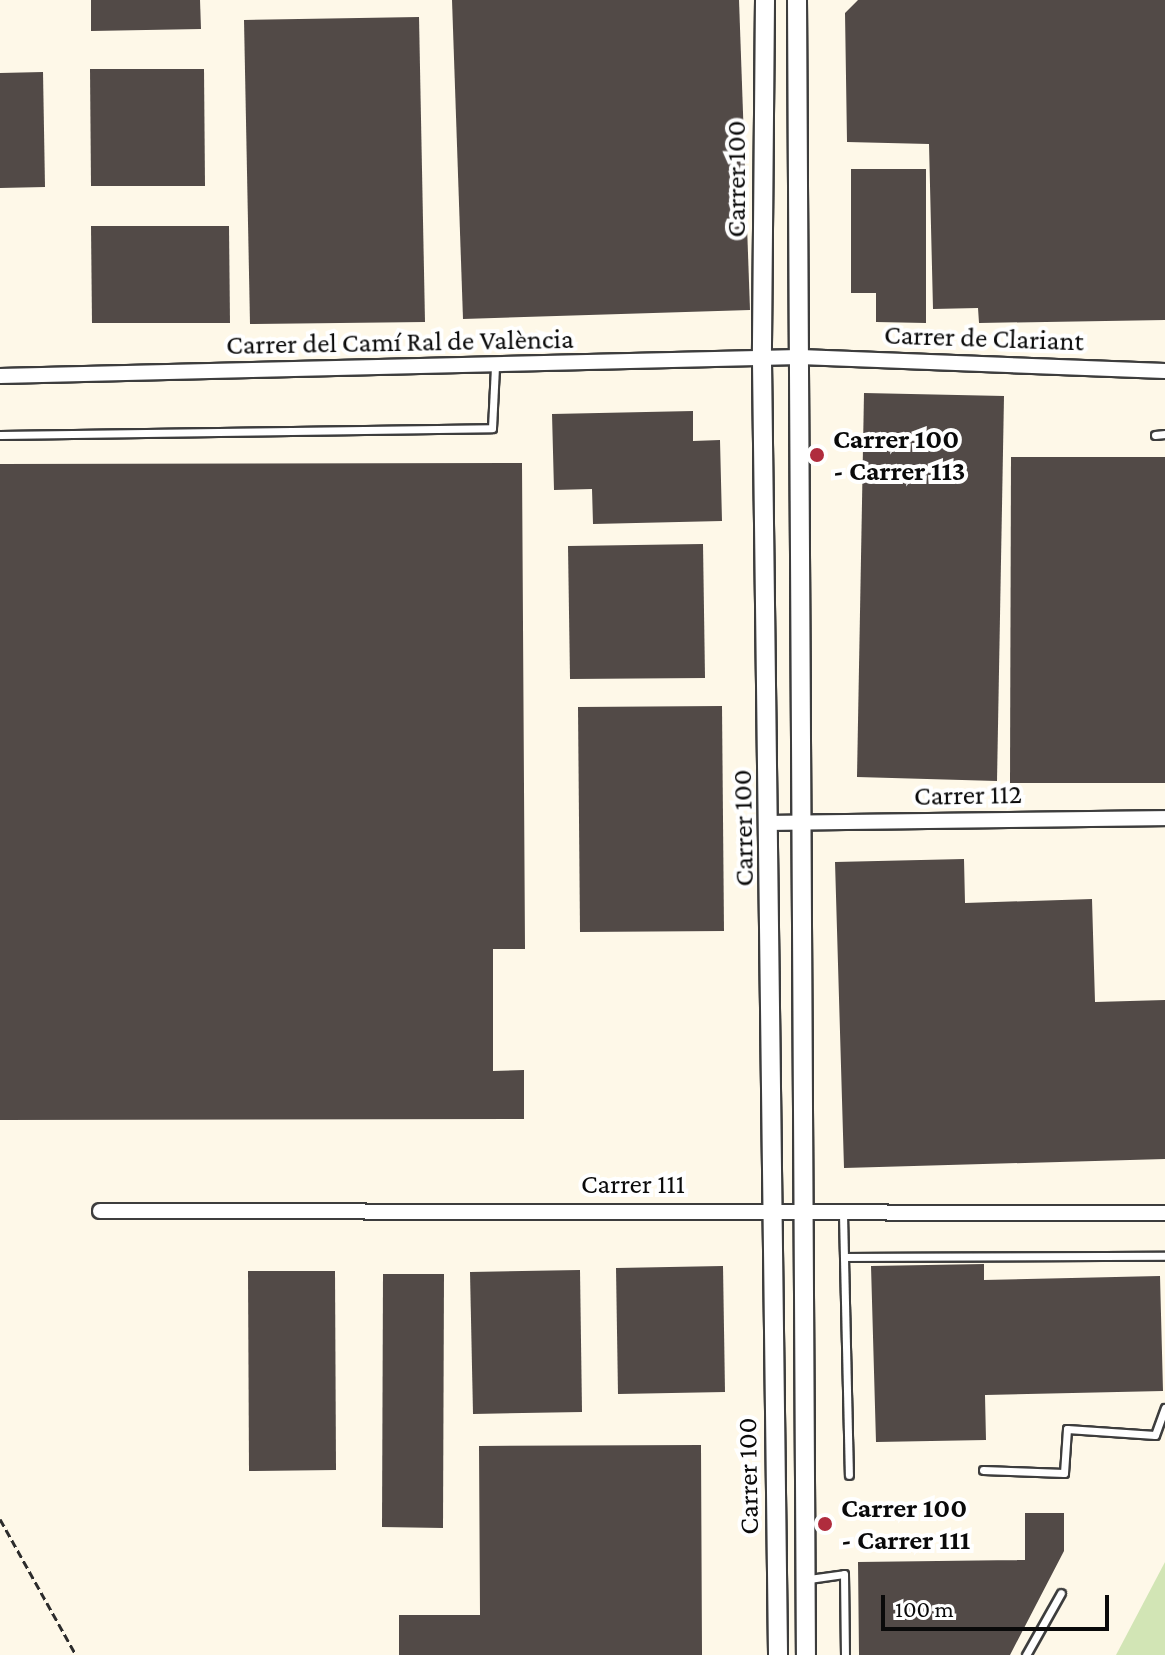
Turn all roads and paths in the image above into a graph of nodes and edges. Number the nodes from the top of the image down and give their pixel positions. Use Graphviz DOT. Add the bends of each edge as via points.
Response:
graph roads {
  1 [pos="765,0"];
  2 [pos="797,0"];
  3 [pos="800,357"];
  4 [pos="762,362"];
  5 [pos="495,366"];
  6 [pos="1165,371"];
  7 [pos="0,376"];
  8 [pos="1165,434"];
  9 [pos="0,435"];
  10 [pos="1155,435"];
  11 [pos="1165,818"];
  12 [pos="772,823"];
  13 [pos="803,823"];
  14 [pos="775,1209"];
  15 [pos="805,1209"];
  16 [pos="843,1209"];
  17 [pos="100,1211"];
  18 [pos="1165,1213"];
  19 [pos="1165,1256"];
  20 [pos="844,1257"];
  21 [pos="1165,1408"];
  22 [pos="983,1470"];
  23 [pos="849,1475"];
  24 [pos="0,1519"];
  25 [pos="806,1580"];
  26 [pos="1061,1593"];
  27 [pos="76,1655"];
  28 [pos="778,1655"];
  29 [pos="806,1655"];
  30 [pos="845,1655"];
  31 [pos="1026,1655"];
  1 -- 4 [label="street, Carrer 100"];
  2 -- 3 [label="street, Carrer 100"];
  3 -- 4 [label="street, Carrer del Camí Ral de València"];
  3 -- 6 [label="street, Carrer de Clariant"];
  3 -- 13 [label="street, Carrer 100"];
  4 -- 5 [label="street, Carrer del Camí Ral de València"];
  4 -- 12 [label="street, Carrer 100"];
  5 -- 7 [label="street, Carrer del Camí Ral de València"];
  5 -- 9 [label="lane" via="492,428"];
  8 -- 10 [label="lane"];
  11 -- 13 [label="street, Carrer 112"];
  12 -- 13 [label="street, Carrer 112"];
  12 -- 14 [label="street, Carrer 100"];
  13 -- 15 [label="street, Carrer 100"];
  14 -- 15 [label="street, Carrer 111"];
  14 -- 17 [label="street, Carrer 111"];
  14 -- 28 [label="street, Carrer 100"];
  15 -- 16 [label="street, Carrer 111"];
  15 -- 25 [label="street, Carrer 100"];
  16 -- 18 [label="street, Carrer 111"];
  16 -- 20 [label="lane"];
  19 -- 20 [label="lane"];
  20 -- 23 [label="lane"];
  21 -- 22 [label="lane" via="1155,1435 1067,1429 1064,1473"];
  24 -- 27 [label="path"];
  25 -- 29 [label="street, Carrer 100"];
  25 -- 30 [label="lane" via="844,1574"];
  26 -- 31 [label="lane"];
}
